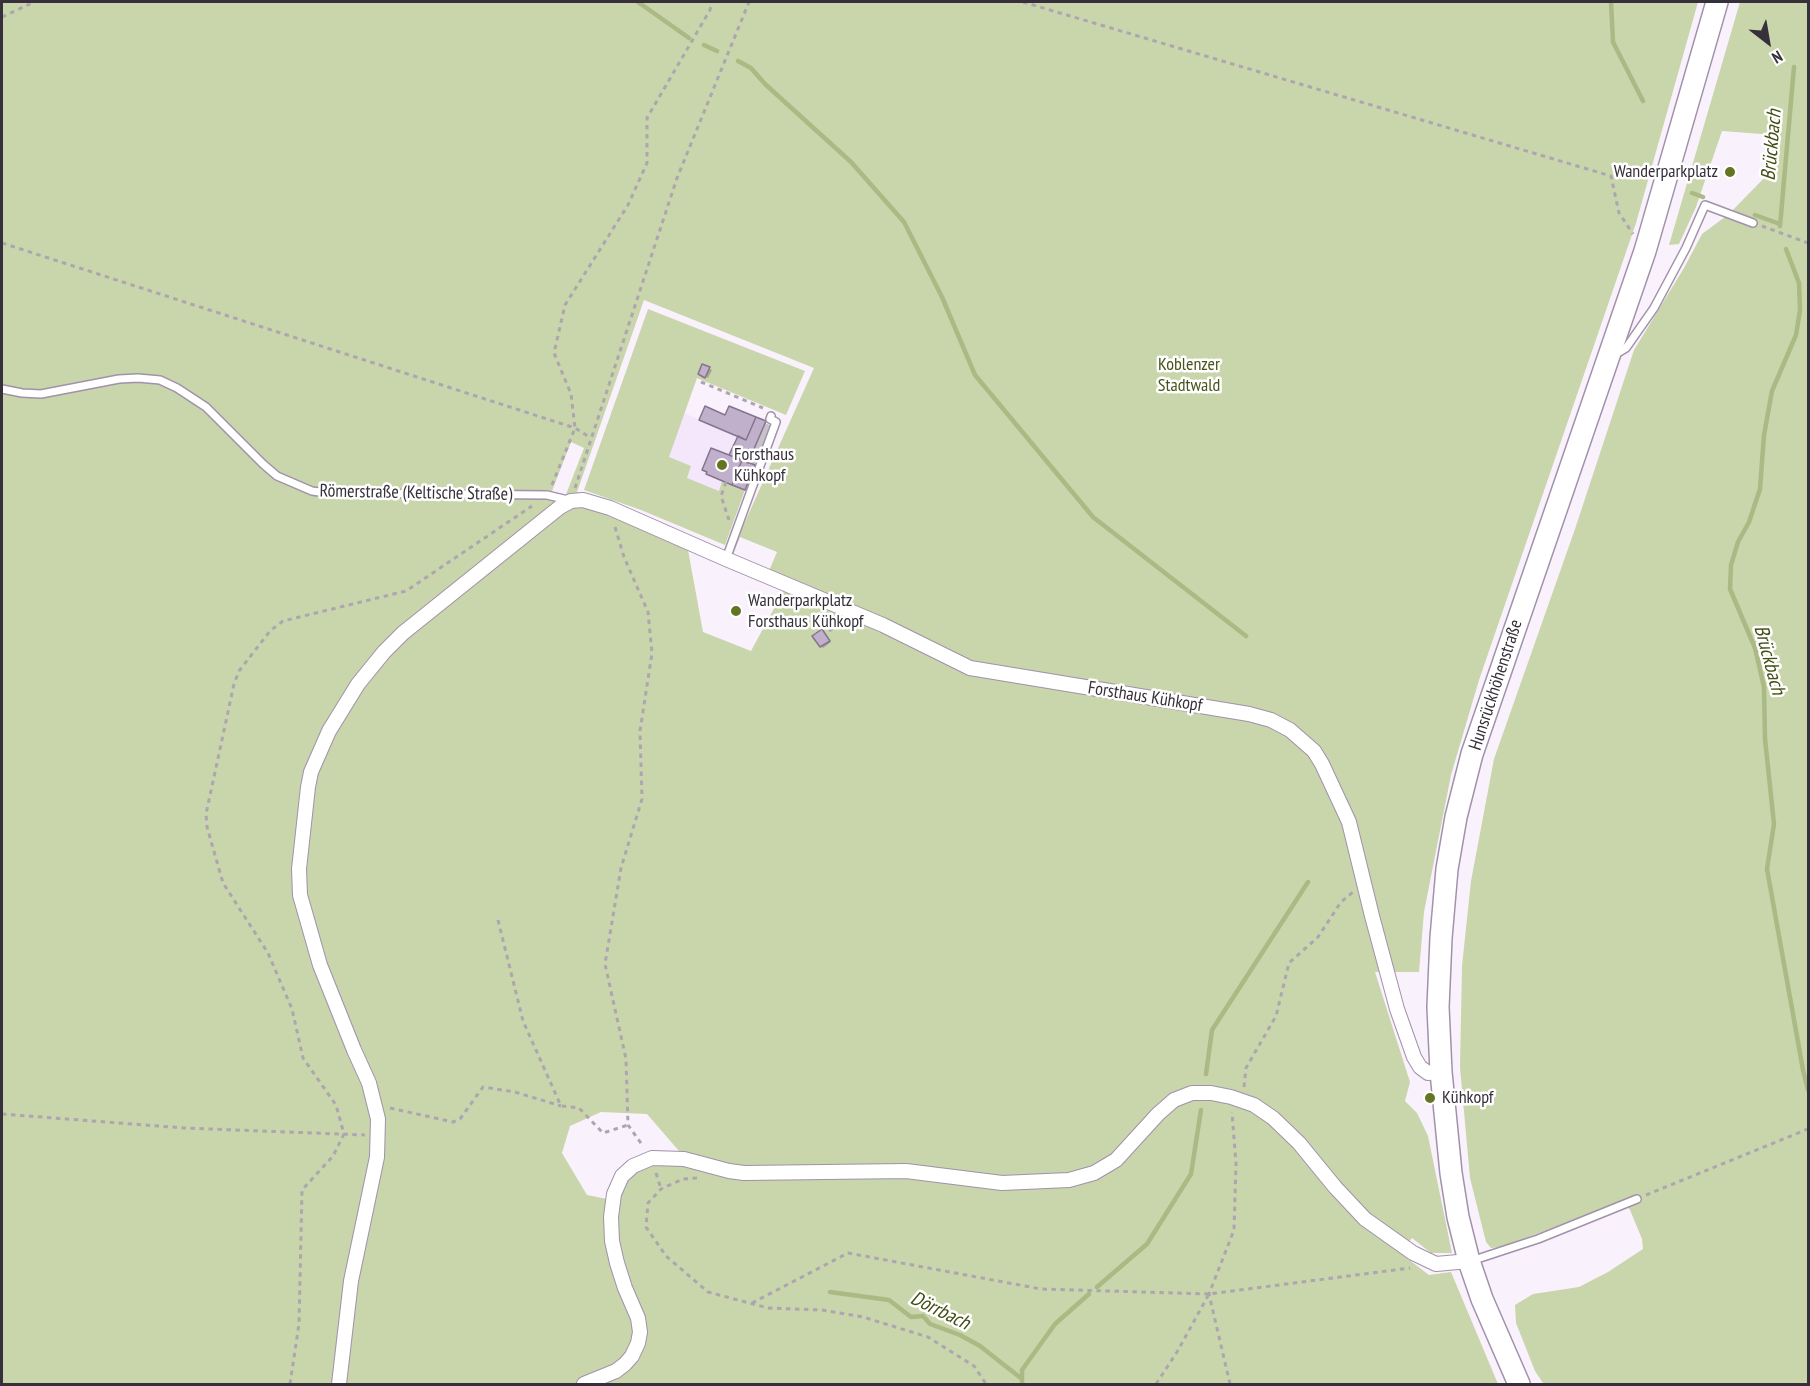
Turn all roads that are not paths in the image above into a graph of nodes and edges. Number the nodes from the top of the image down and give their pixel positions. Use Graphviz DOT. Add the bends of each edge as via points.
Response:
graph roads {
  1 [pos="1717,2"];
  2 [pos="1752,223"];
  3 [pos="1608,359"];
  4 [pos="2,389"];
  5 [pos="771,416"];
  6 [pos="571,501"];
  7 [pos="726,559"];
  8 [pos="1442,1072"];
  9 [pos="1637,1199"];
  10 [pos="1469,1261"];
  11 [pos="339,1384"];
  12 [pos="584,1384"];
  13 [pos="1519,1384"];
  1 -- 3 [label="main road, Hunsrückhöhenstraße" via="1666,183"];
  2 -- 3 [label="lane" via="1705,206 1653,308 1626,348"];
  3 -- 8 [label="main road, Hunsrückhöhenstraße" via="1489,701 1456,817 1441,938 1438,1007"];
  4 -- 6 [label="lane, Römerstraße (Keltische Straße)" via="41,394 113,379 160,380 206,407 278,476 312,491 547,495"];
  5 -- 7 [label="lane" via="776,422"];
  6 -- 7 [label="street, Forsthaus Kühkopf" via="583,500 610,508"];
  6 -- 11 [label="street" via="384,652 358,684 329,731 311,772 300,858 300,895 320,965 369,1083 379,1136 351,1281"];
  7 -- 8 [label="street, Forsthaus Kühkopf" via="884,625 970,668 1241,712 1290,730 1314,751 1349,822 1407,1038 1420,1067 1428,1073"];
  8 -- 10 [label="main road, Hunsrückhöhenstraße" via="1451,1173"];
  9 -- 10 [label="lane" via="1538,1239"];
  10 -- 12 [label="street" via="1436,1264 1413,1253 1365,1219 1273,1118 1254,1105 1211,1093 1182,1095 1158,1114 1116,1160 1094,1173 1069,1180 1002,1183 906,1171 744,1173 684,1159 652,1158 632,1164 622,1176 614,1194 611,1217 617,1263 638,1318 638,1343 632,1356 616,1371"];
  10 -- 13 [label="main road, Hunsrückhöhenstraße"];
}
